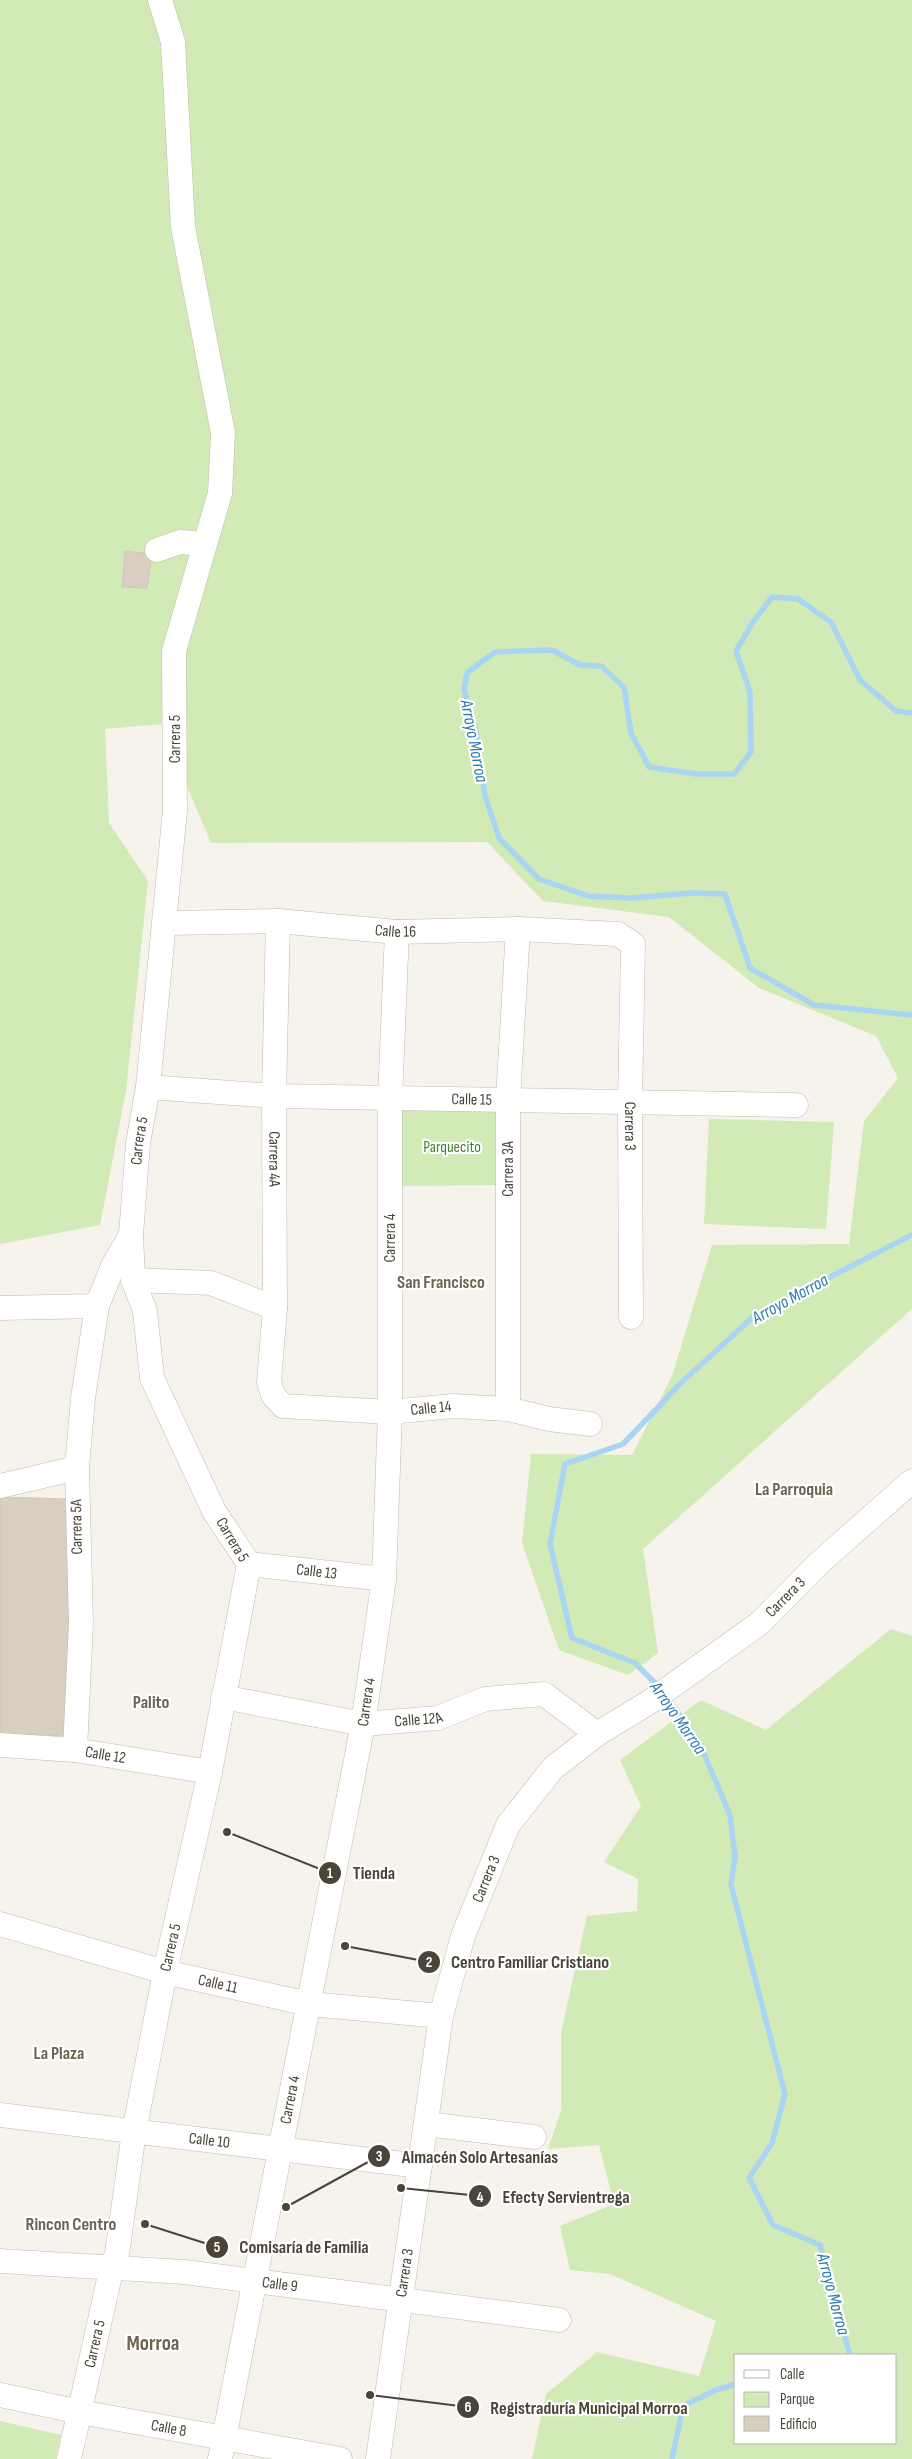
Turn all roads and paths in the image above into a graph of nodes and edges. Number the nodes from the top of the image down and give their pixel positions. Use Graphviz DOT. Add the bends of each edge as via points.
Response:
graph roads {
  1 [pos="160,0"];
  2 [pos="204,544"];
  3 [pos="157,550"];
  4 [pos="278,921"];
  5 [pos="165,924"];
  6 [pos="518,929"];
  7 [pos="397,932"];
  8 [pos="627,938"];
  9 [pos="148,1087"];
  10 [pos="274,1096"];
  11 [pos="390,1098"];
  12 [pos="508,1100"];
  13 [pos="630,1102"];
  14 [pos="796,1105"];
  15 [pos="131,1235"];
  16 [pos="134,1280"];
  17 [pos="97,1306"];
  18 [pos="0,1308"];
  19 [pos="275,1308"];
  20 [pos="631,1317"];
  21 [pos="272,1396"];
  22 [pos="508,1409"];
  23 [pos="390,1412"];
  24 [pos="590,1424"];
  25 [pos="77,1468"];
  26 [pos="912,1481"];
  27 [pos="0,1486"];
  28 [pos="249,1564"];
  29 [pos="384,1579"];
  30 [pos="223,1696"];
  31 [pos="363,1724"];
  32 [pos="597,1734"];
  33 [pos="0,1745"];
  34 [pos="74,1750"];
  35 [pos="210,1772"];
  36 [pos="0,1924"];
  37 [pos="165,1972"];
  38 [pos="309,2004"];
  39 [pos="441,2016"];
  40 [pos="0,2115"];
  41 [pos="426,2124"];
  42 [pos="134,2132"];
  43 [pos="534,2136"];
  44 [pos="281,2149"];
  45 [pos="420,2166"];
  46 [pos="0,2261"];
  47 [pos="112,2266"];
  48 [pos="256,2280"];
  49 [pos="402,2299"];
  50 [pos="559,2320"];
  51 [pos="0,2395"];
  52 [pos="80,2412"];
  53 [pos="222,2449"];
  54 [pos="69,2459"];
  55 [pos="340,2459"];
  56 [pos="378,2459"];
  1 -- 2 [label="street, Carrera 5" via="173,42 183,227 223,433 220,493"];
  2 -- 3 [label="street" via="180,542"];
  2 -- 5 [label="street, Carrera 5" via="174,651 175,810"];
  4 -- 5 [label="street, Calle 16"];
  4 -- 7 [label="street, Calle 16"];
  4 -- 10 [label="street, Carrera 4A"];
  5 -- 9 [label="street, Carrera 5"];
  6 -- 7 [label="street, Calle 16"];
  6 -- 8 [label="street, Calle 16" via="618,934"];
  6 -- 12 [label="street, Carrera 3A"];
  7 -- 11 [label="street, Carrera 4"];
  8 -- 13 [label="street, Carrera 3" via="633,944"];
  9 -- 10 [label="street, Calle 15"];
  9 -- 15 [label="street, Carrera 5" via="138,1143"];
  10 -- 11 [label="street, Calle 15"];
  10 -- 19 [label="street, Carrera 4A"];
  11 -- 12 [label="street, Calle 15"];
  11 -- 23 [label="street, Carrera 4"];
  12 -- 13 [label="street, Calle 15"];
  12 -- 22 [label="street, Carrera 3A"];
  13 -- 14 [label="street, Calle 15"];
  13 -- 20 [label="street, Carrera 3"];
  15 -- 16 [label="street, Carrera 5"];
  15 -- 17 [label="street, Carrera 5A" via="113,1266"];
  16 -- 19 [label="street" via="211,1283"];
  16 -- 28 [label="street, Carrera 5" via="144,1311 152,1378 214,1511"];
  17 -- 18 [label="street"];
  17 -- 25 [label="street, Carrera 5A" via="82,1398"];
  19 -- 21 [label="street, Carrera 4A" via="269,1382"];
  21 -- 23 [label="street, Calle 14" via="283,1406"];
  22 -- 23 [label="street, Calle 14" via="453,1406"];
  22 -- 24 [label="street, Calle 14"];
  23 -- 29 [label="street, Carrera 4"];
  25 -- 27 [label="street"];
  25 -- 34 [label="street, Carrera 5A" via="80,1623"];
  26 -- 32 [label="street, Carrera 3" via="818,1564 760,1623 648,1703"];
  28 -- 29 [label="street, Calle 13"];
  28 -- 30 [label="street, Carrera 5"];
  29 -- 31 [label="street, Carrera 4"];
  30 -- 31 [label="street, Calle 12A"];
  30 -- 35 [label="street, Carrera 5"];
  31 -- 32 [label="street, Calle 12A" via="438,1718 485,1699 544,1694"];
  31 -- 38 [label="street, Carrera 4"];
  32 -- 39 [label="street, Carrera 3" via="553,1768 508,1825 463,1936"];
  33 -- 34 [label="street, Calle 12"];
  34 -- 35 [label="street, Calle 12"];
  35 -- 37 [label="street, Carrera 5"];
  36 -- 37 [label="street, Calle 11"];
  37 -- 38 [label="street, Calle 11"];
  37 -- 42 [label="street, Carrera 5"];
  38 -- 39 [label="street, Calle 11"];
  38 -- 44 [label="street, Carrera 4"];
  39 -- 41 [label="street, Carrera 3"];
  40 -- 42 [label="street, Calle 10"];
  41 -- 43 [label="street"];
  41 -- 45 [label="street, Carrera 3"];
  42 -- 44 [label="street, Calle 10"];
  42 -- 47 [label="street, Carrera 5" via="117,2254"];
  44 -- 45 [label="street, Calle 10"];
  44 -- 48 [label="street, Carrera 4"];
  45 -- 49 [label="street, Carrera 3"];
  46 -- 47 [label="street, Calle 9"];
  47 -- 48 [label="street, Calle 9"];
  47 -- 52 [label="street, Carrera 5"];
  48 -- 49 [label="street, Calle 9"];
  48 -- 53 [label="street, Carrera 4"];
  49 -- 50 [label="street, Calle 9"];
  49 -- 56 [label="street, Carrera 3"];
  51 -- 52 [label="street, Calle 8"];
  52 -- 53 [label="street, Calle 8"];
  52 -- 54 [label="street, Carrera 5"];
  53 -- 55 [label="street, Calle 8"];
}
